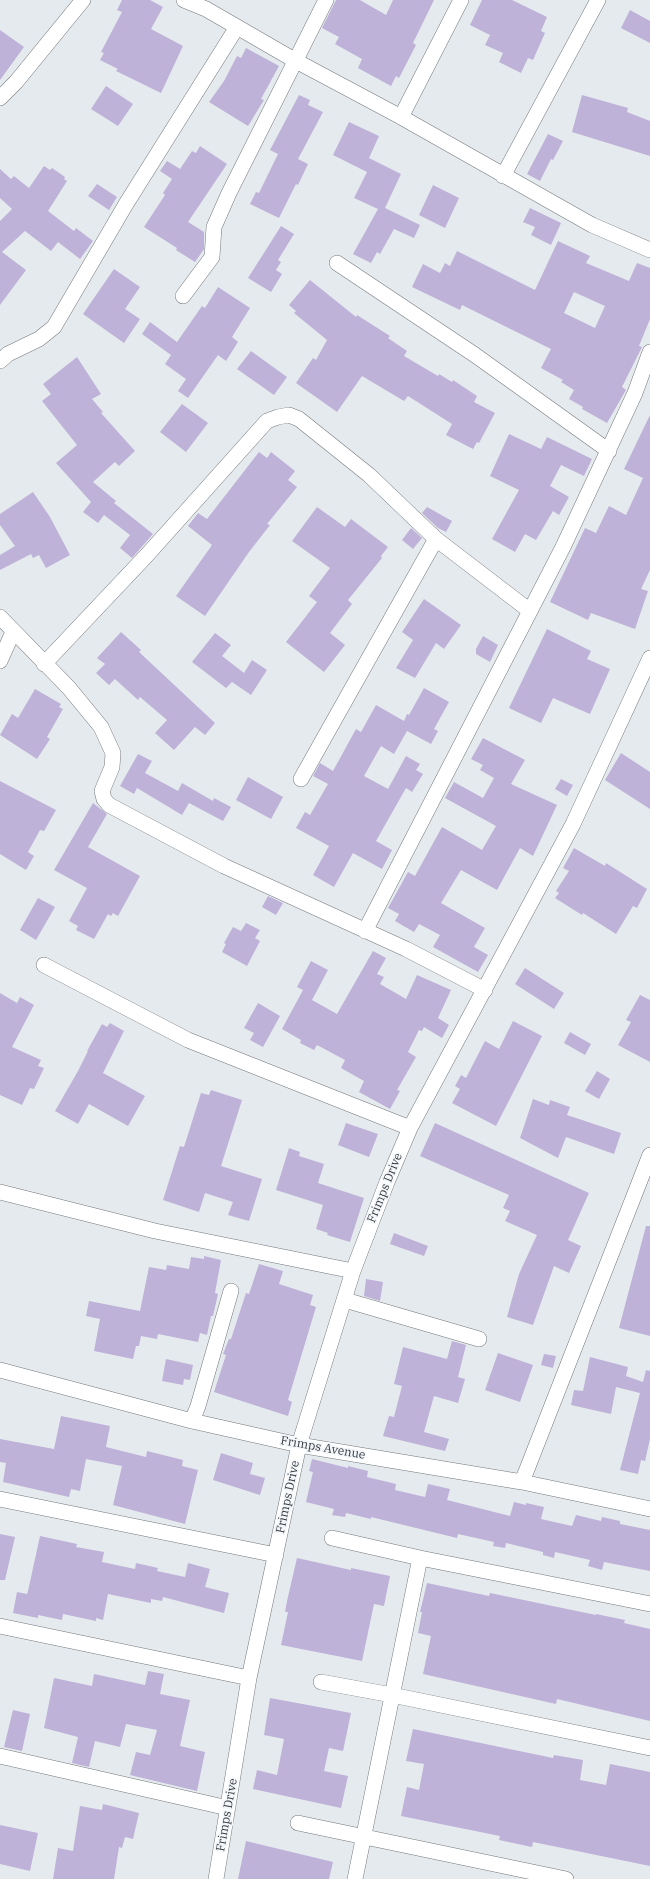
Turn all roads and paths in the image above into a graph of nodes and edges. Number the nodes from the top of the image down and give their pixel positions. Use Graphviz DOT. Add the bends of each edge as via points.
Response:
graph roads {
  1 [pos="83,0"];
  2 [pos="184,0"];
  3 [pos="326,0"];
  4 [pos="461,0"];
  5 [pos="598,0"];
  6 [pos="236,27"];
  7 [pos="296,61"];
  8 [pos="0,98"];
  9 [pos="401,117"];
  10 [pos="503,176"];
  11 [pos="650,250"];
  12 [pos="337,263"];
  13 [pos="182,296"];
  14 [pos="650,352"];
  15 [pos="0,361"];
  16 [pos="609,451"];
  17 [pos="436,539"];
  18 [pos="530,611"];
  19 [pos="0,617"];
  20 [pos="13,632"];
  21 [pos="650,658"];
  22 [pos="0,661"];
  23 [pos="44,664"];
  24 [pos="301,779"];
  25 [pos="364,931"];
  26 [pos="44,965"];
  27 [pos="485,990"];
  28 [pos="410,1128"];
  29 [pos="650,1156"];
  30 [pos="0,1192"];
  31 [pos="353,1271"];
  32 [pos="230,1291"];
  33 [pos="345,1300"];
  34 [pos="479,1339"];
  35 [pos="0,1370"];
  36 [pos="192,1421"];
  37 [pos="299,1445"];
  38 [pos="522,1482"];
  39 [pos="0,1499"];
  40 [pos="650,1509"];
  41 [pos="332,1538"];
  42 [pos="276,1555"];
  43 [pos="420,1558"];
  44 [pos="650,1604"];
  45 [pos="0,1626"];
  46 [pos="249,1678"];
  47 [pos="321,1682"];
  48 [pos="392,1695"];
  49 [pos="650,1748"];
  50 [pos="0,1756"];
  51 [pos="228,1808"];
  52 [pos="298,1823"];
  53 [pos="363,1836"];
  54 [pos="216,1879"];
  55 [pos="355,1879"];
  56 [pos="566,1879"];
  1 -- 8 [label="street"];
  2 -- 6 [label="street" via="206,9"];
  3 -- 7 [label="street"];
  4 -- 9 [label="street"];
  5 -- 10 [label="street"];
  6 -- 7 [label="street"];
  6 -- 15 [label="street" via="126,204 54,327 39,340 8,354"];
  7 -- 9 [label="street"];
  7 -- 13 [label="street" via="269,111 214,227 212,257"];
  9 -- 10 [label="street"];
  10 -- 11 [label="street" via="592,224"];
  12 -- 16 [label="street"];
  14 -- 16 [label="street"];
  16 -- 18 [label="street"];
  17 -- 18 [label="street"];
  17 -- 23 [label="street" via="369,475 299,419 289,415 278,416 267,421 148,555"];
  17 -- 24 [label="street"];
  18 -- 25 [label="street"];
  19 -- 20 [label="street"];
  20 -- 22 [label="street"];
  20 -- 23 [label="street"];
  21 -- 27 [label="street, Frimps Drive" via="573,824"];
  23 -- 25 [label="street" via="69,688 102,727 110,745 113,762 102,791 105,802 224,866"];
  25 -- 27 [label="street" via="406,949"];
  26 -- 28 [label="street" via="188,1040"];
  27 -- 28 [label="street, Frimps Drive"];
  28 -- 31 [label="street, Frimps Drive"];
  29 -- 38 [label="street"];
  30 -- 31 [label="street" via="155,1231"];
  31 -- 33 [label="street, Frimps Drive"];
  32 -- 36 [label="street"];
  33 -- 34 [label="street"];
  33 -- 37 [label="street, Frimps Drive"];
  35 -- 36 [label="street, Frimps Avenue"];
  36 -- 37 [label="street, Frimps Avenue"];
  37 -- 38 [label="street, Frimps Avenue"];
  37 -- 42 [label="street, Frimps Drive"];
  38 -- 40 [label="street, Frimps Avenue"];
  39 -- 42 [label="street"];
  41 -- 43 [label="street"];
  42 -- 46 [label="street, Frimps Drive"];
  43 -- 44 [label="street"];
  43 -- 48 [label="street"];
  45 -- 46 [label="street"];
  46 -- 51 [label="street, Frimps Drive"];
  47 -- 48 [label="street"];
  48 -- 49 [label="street"];
  48 -- 53 [label="street"];
  50 -- 51 [label="street"];
  51 -- 54 [label="street, Frimps Drive"];
  52 -- 53 [label="street"];
  53 -- 55 [label="street"];
  53 -- 56 [label="street"];
}
